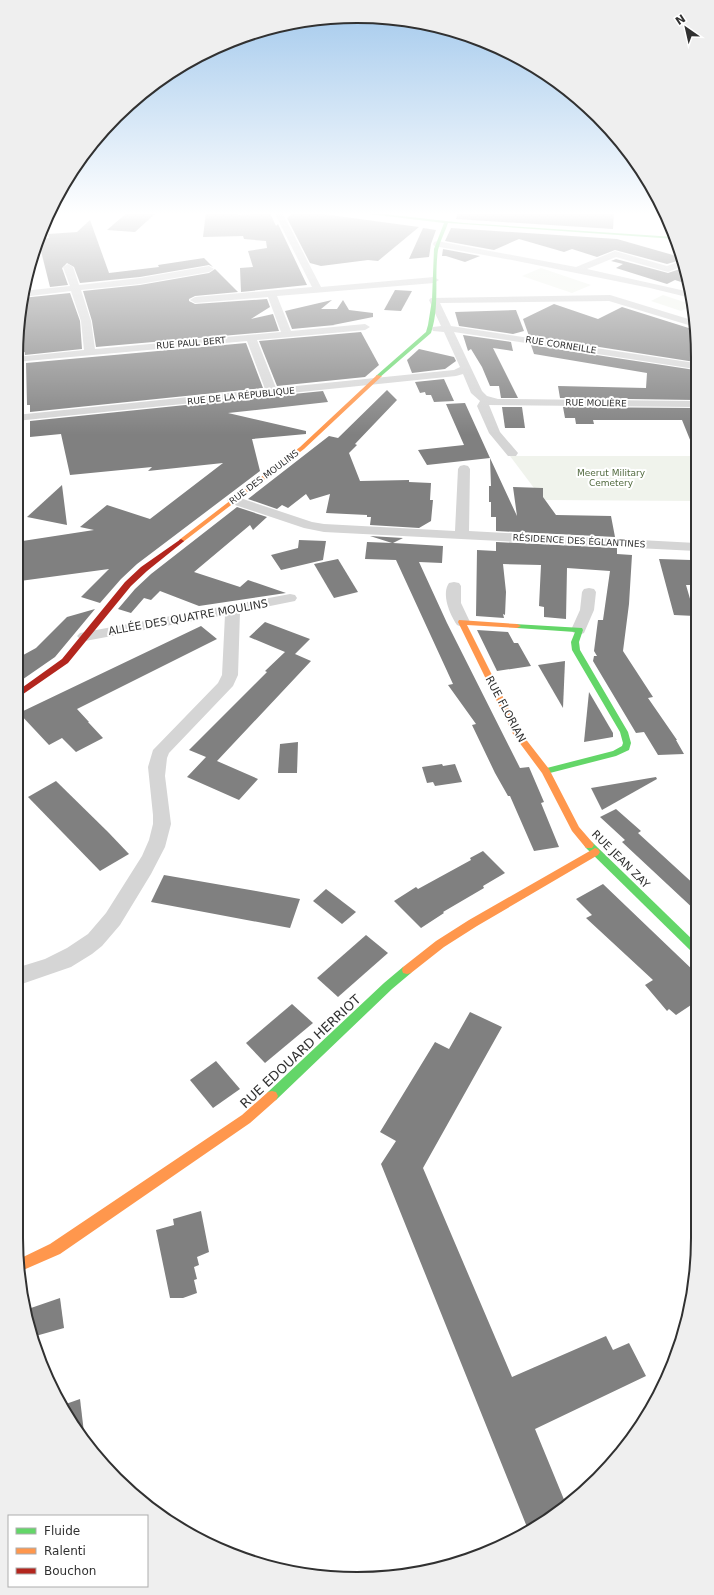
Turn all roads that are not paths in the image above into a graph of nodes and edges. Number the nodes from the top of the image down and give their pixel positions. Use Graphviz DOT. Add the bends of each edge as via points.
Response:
graph roads {
  1 [pos="89,286"];
  2 [pos="316,286"];
  3 [pos="359,286"];
  4 [pos="434,286"];
  5 [pos="652,286"];
  6 [pos="75,288"];
  7 [pos="318,290"];
  8 [pos="29,293"];
  9 [pos="271,293"];
  10 [pos="685,294"];
  11 [pos="195,300"];
  12 [pos="434,300"];
  13 [pos="689,322"];
  14 [pos="365,327"];
  15 [pos="448,332"];
  16 [pos="288,334"];
  17 [pos="426,334"];
  18 [pos="251,338"];
  19 [pos="90,352"];
  20 [pos="23,358"];
  21 [pos="691,365"];
  22 [pos="465,369"];
  23 [pos="417,377"];
  24 [pos="372,382"];
  25 [pos="272,392"];
  26 [pos="489,401"];
  27 [pos="691,404"];
  28 [pos="23,417"];
  29 [pos="512,453"];
  30 [pos="464,469"];
  31 [pos="234,500"];
  32 [pos="462,535"];
  33 [pos="691,547"];
  34 [pos="454,586"];
  35 [pos="589,592"];
  36 [pos="290,598"];
  37 [pos="233,608"];
  38 [pos="462,622"];
  39 [pos="579,630"];
  40 [pos="85,636"];
  41 [pos="23,691"];
  42 [pos="546,771"];
  43 [pos="595,852"];
  44 [pos="691,944"];
  45 [pos="23,974"];
  46 [pos="24,1263"];
  1 -- 6 [label="street"];
  2 -- 7 [label="street"];
  3 -- 7 [label="street"];
  4 -- 12 [label="street"];
  5 -- 10 [label="street"];
  6 -- 8 [label="street"];
  6 -- 19 [label="street" via="86,321"];
  7 -- 9 [label="street"];
  9 -- 11 [label="street"];
  9 -- 16 [label="street"];
  12 -- 13 [label="street" via="590,297 618,299"];
  12 -- 15 [label="street"];
  12 -- 17 [label="street" via="431,325"];
  14 -- 16 [label="street, RUE PAUL BERT"];
  15 -- 17 [label="street, RUE CORNEILLE"];
  15 -- 21 [label="street, RUE CORNEILLE"];
  15 -- 22 [label="street"];
  16 -- 18 [label="street, RUE PAUL BERT"];
  17 -- 24 [label="street, RUE DES MOULINS"];
  18 -- 19 [label="street, RUE PAUL BERT"];
  18 -- 25 [label="street"];
  19 -- 20 [label="street, RUE PAUL BERT"];
  22 -- 23 [label="street, RUE DE LA RÉPUBLIQUE"];
  22 -- 26 [label="street" via="476,393"];
  23 -- 24 [label="street, RUE DE LA RÉPUBLIQUE"];
  23 -- 26 [label="street" via="442,380 459,387 471,398"];
  24 -- 25 [label="street, RUE DE LA RÉPUBLIQUE"];
  24 -- 31 [label="street, RUE DES MOULINS" via="302,448"];
  25 -- 28 [label="street, RUE DE LA RÉPUBLIQUE"];
  26 -- 27 [label="street, RUE MOLIÈRE"];
  26 -- 29 [label="street" via="483,406 493,429"];
  30 -- 32 [label="street"];
  31 -- 32 [label="street, RÉSIDENCE DES ÉGLANTINES" via="324,528"];
  31 -- 40 [label="street, RUE DES MOULINS" via="144,569 128,584"];
  32 -- 33 [label="street, RÉSIDENCE DES ÉGLANTINES"];
  34 -- 38 [label="street, RUE FLORIAN" via="454,603"];
  35 -- 39 [label="street" via="587,610"];
  36 -- 37 [label="street, ALLÉE DES QUATRE MOULINS"];
  37 -- 40 [label="street, ALLÉE DES QUATRE MOULINS"];
  37 -- 45 [label="street" via="230,675 225,686 162,750 156,762 162,814 158,845 113,919 86,948 52,966"];
  38 -- 39 [label="street"];
  38 -- 42 [label="street, RUE FLORIAN" via="517,734"];
  39 -- 42 [label="street" via="575,642 576,650 624,732 626,748 616,754"];
  40 -- 41 [label="street, RUE DES MOULINS" via="65,661"];
  42 -- 43 [label="street, RUE JEAN ZAY" via="575,829"];
  43 -- 44 [label="street, RUE JEAN ZAY"];
  43 -- 46 [label="street, RUE EDOUARD HERRIOT" via="440,944 388,986 246,1119 55,1248"];
}
